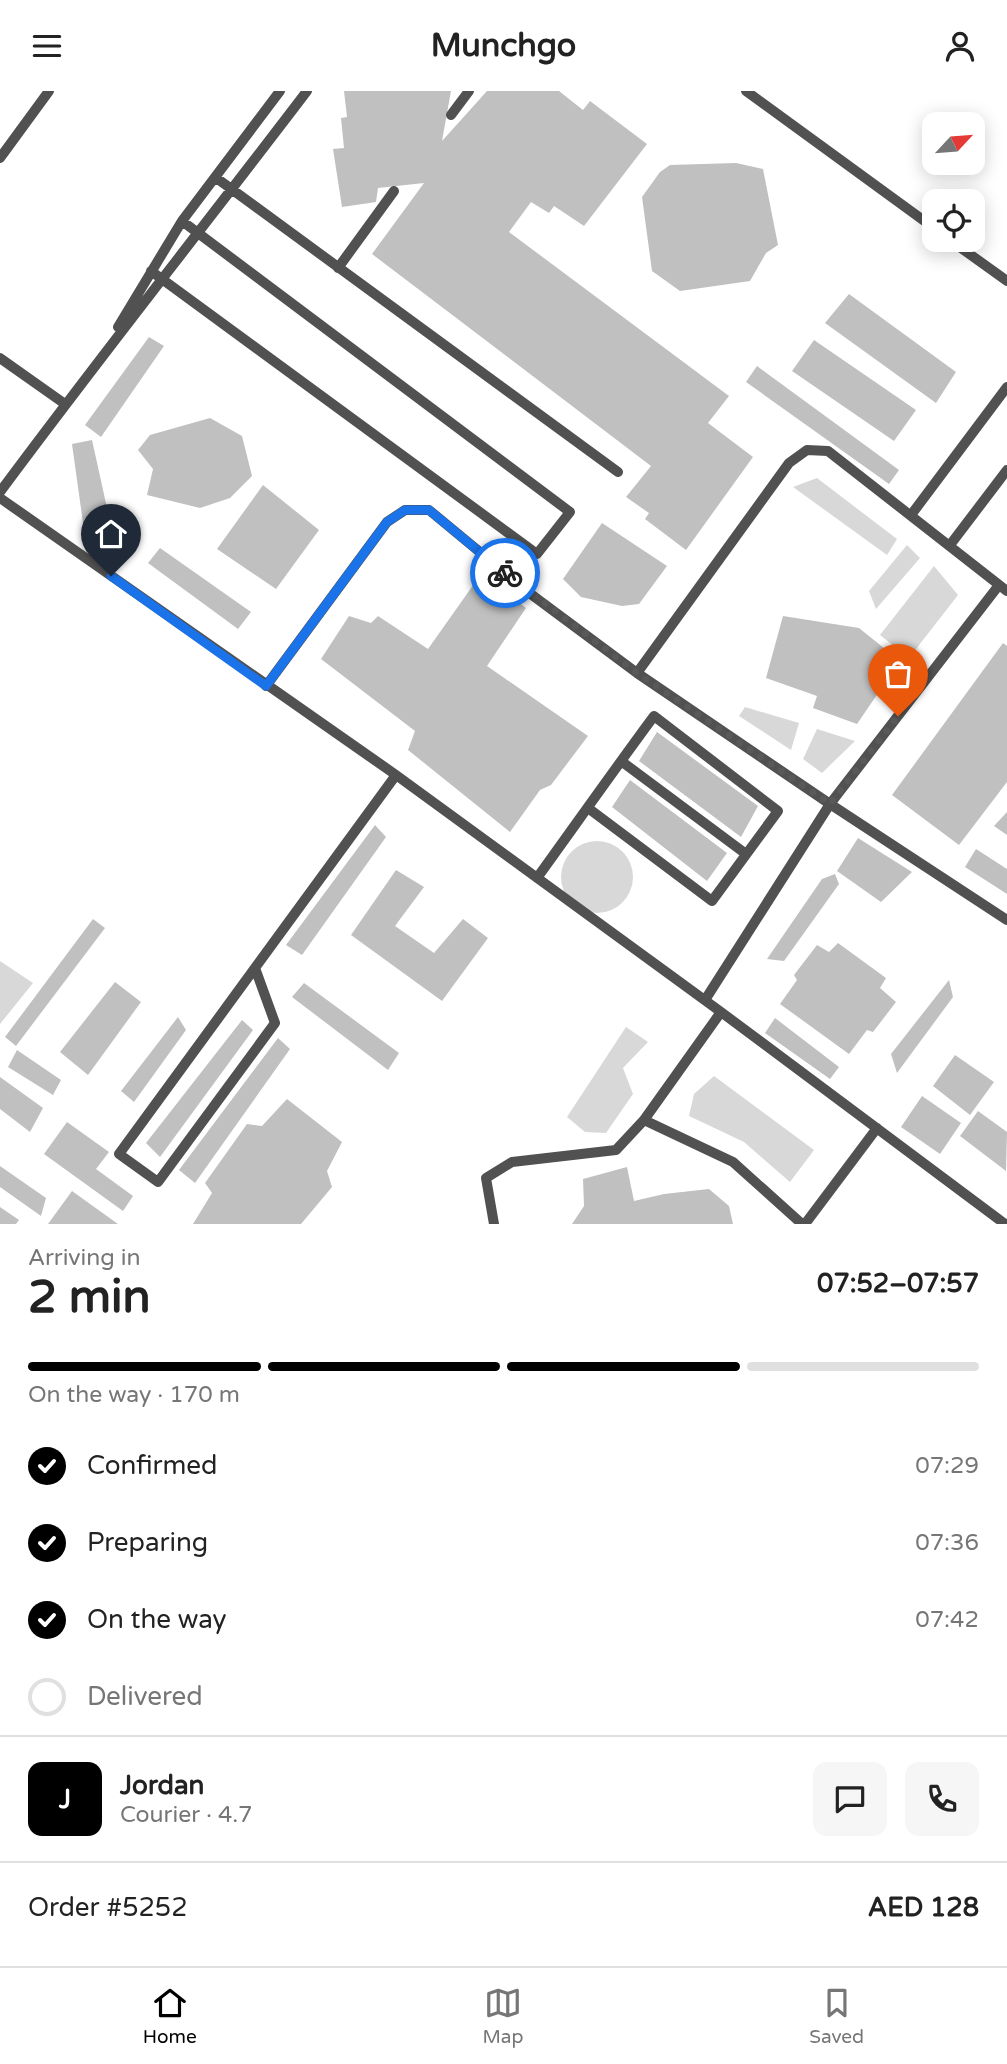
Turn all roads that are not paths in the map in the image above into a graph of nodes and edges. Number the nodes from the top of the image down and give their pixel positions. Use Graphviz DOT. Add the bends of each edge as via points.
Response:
graph roads {
  1 [pos="49,91"];
  2 [pos="280,91"];
  3 [pos="307,91"];
  4 [pos="468,91"];
  5 [pos="746,91"];
  6 [pos="451,115"];
  7 [pos="0,158"];
  8 [pos="215,177"];
  9 [pos="232,190"];
  10 [pos="394,191"];
  11 [pos="922,220"];
  12 [pos="182,221"];
  13 [pos="198,234"];
  14 [pos="967,252"];
  15 [pos="338,268"];
  16 [pos="151,271"];
  17 [pos="163,279"];
  18 [pos="1007,281"];
  19 [pos="0,358"];
  20 [pos="97,361"];
  21 [pos="1007,387"];
  22 [pos="65,404"];
  23 [pos="1007,470"];
  24 [pos="618,472"];
  25 [pos="0,492"];
  26 [pos="0,498"];
  27 [pos="911,515"];
  28 [pos="950,545"];
  29 [pos="1003,588"];
  30 [pos="637,673"];
  31 [pos="266,686"];
  32 [pos="621,761"];
  33 [pos="396,775"];
  34 [pos="830,804"];
  35 [pos="588,808"];
  36 [pos="746,854"];
  37 [pos="537,878"];
  38 [pos="1007,920"];
  39 [pos="255,968"];
  40 [pos="705,1000"];
  41 [pos="721,1011"];
  42 [pos="644,1120"];
  43 [pos="877,1128"];
  44 [pos="494,1224"];
  45 [pos="804,1224"];
  46 [pos="1005,1224"];
  1 -- 7 [label="lane"];
  2 -- 8 [label="lane"];
  3 -- 9 [label="lane"];
  4 -- 6 [label="lane"];
  5 -- 11 [label="lane"];
  8 -- 9 [label="lane"];
  8 -- 12 [label="lane"];
  9 -- 13 [label="lane"];
  9 -- 15 [label="lane"];
  10 -- 15 [label="lane"];
  12 -- 13 [label="lane"];
  12 -- 16 [label="lane"];
  13 -- 17 [label="lane"];
  13 -- 17 [label="lane" via="570,512 537,554"];
  14 -- 18 [label="lane"];
  15 -- 24 [label="lane"];
  16 -- 17 [label="lane"];
  16 -- 20 [label="lane"];
  17 -- 20 [label="lane"];
  19 -- 22 [label="lane"];
  20 -- 22 [label="lane"];
  21 -- 27 [label="lane"];
  22 -- 25 [label="lane"];
  23 -- 28 [label="lane"];
  26 -- 31 [label="lane"];
  27 -- 28 [label="lane"];
  27 -- 30 [label="lane" via="828,451 807,450 789,463"];
  28 -- 29 [label="lane"];
  29 -- 34 [label="lane"];
  30 -- 31 [label="lane" via="429,510 405,510 387,522"];
  30 -- 34 [label="lane"];
  31 -- 33 [label="lane"];
  32 -- 35 [label="lane"];
  32 -- 36 [label="lane"];
  32 -- 36 [label="lane" via="654,716 778,811"];
  33 -- 37 [label="lane"];
  33 -- 39 [label="lane"];
  34 -- 38 [label="lane"];
  34 -- 40 [label="lane"];
  35 -- 36 [label="lane" via="712,901"];
  35 -- 37 [label="lane"];
  37 -- 40 [label="lane"];
  39 -- 39 [label="lane" via="119,1154 158,1182 275,1023"];
  40 -- 41 [label="lane"];
  41 -- 42 [label="lane"];
  41 -- 43 [label="lane"];
  42 -- 44 [label="lane" via="616,1150 512,1162 486,1178"];
  42 -- 45 [label="lane" via="733,1162"];
  43 -- 45 [label="lane"];
  43 -- 46 [label="lane"];
}
